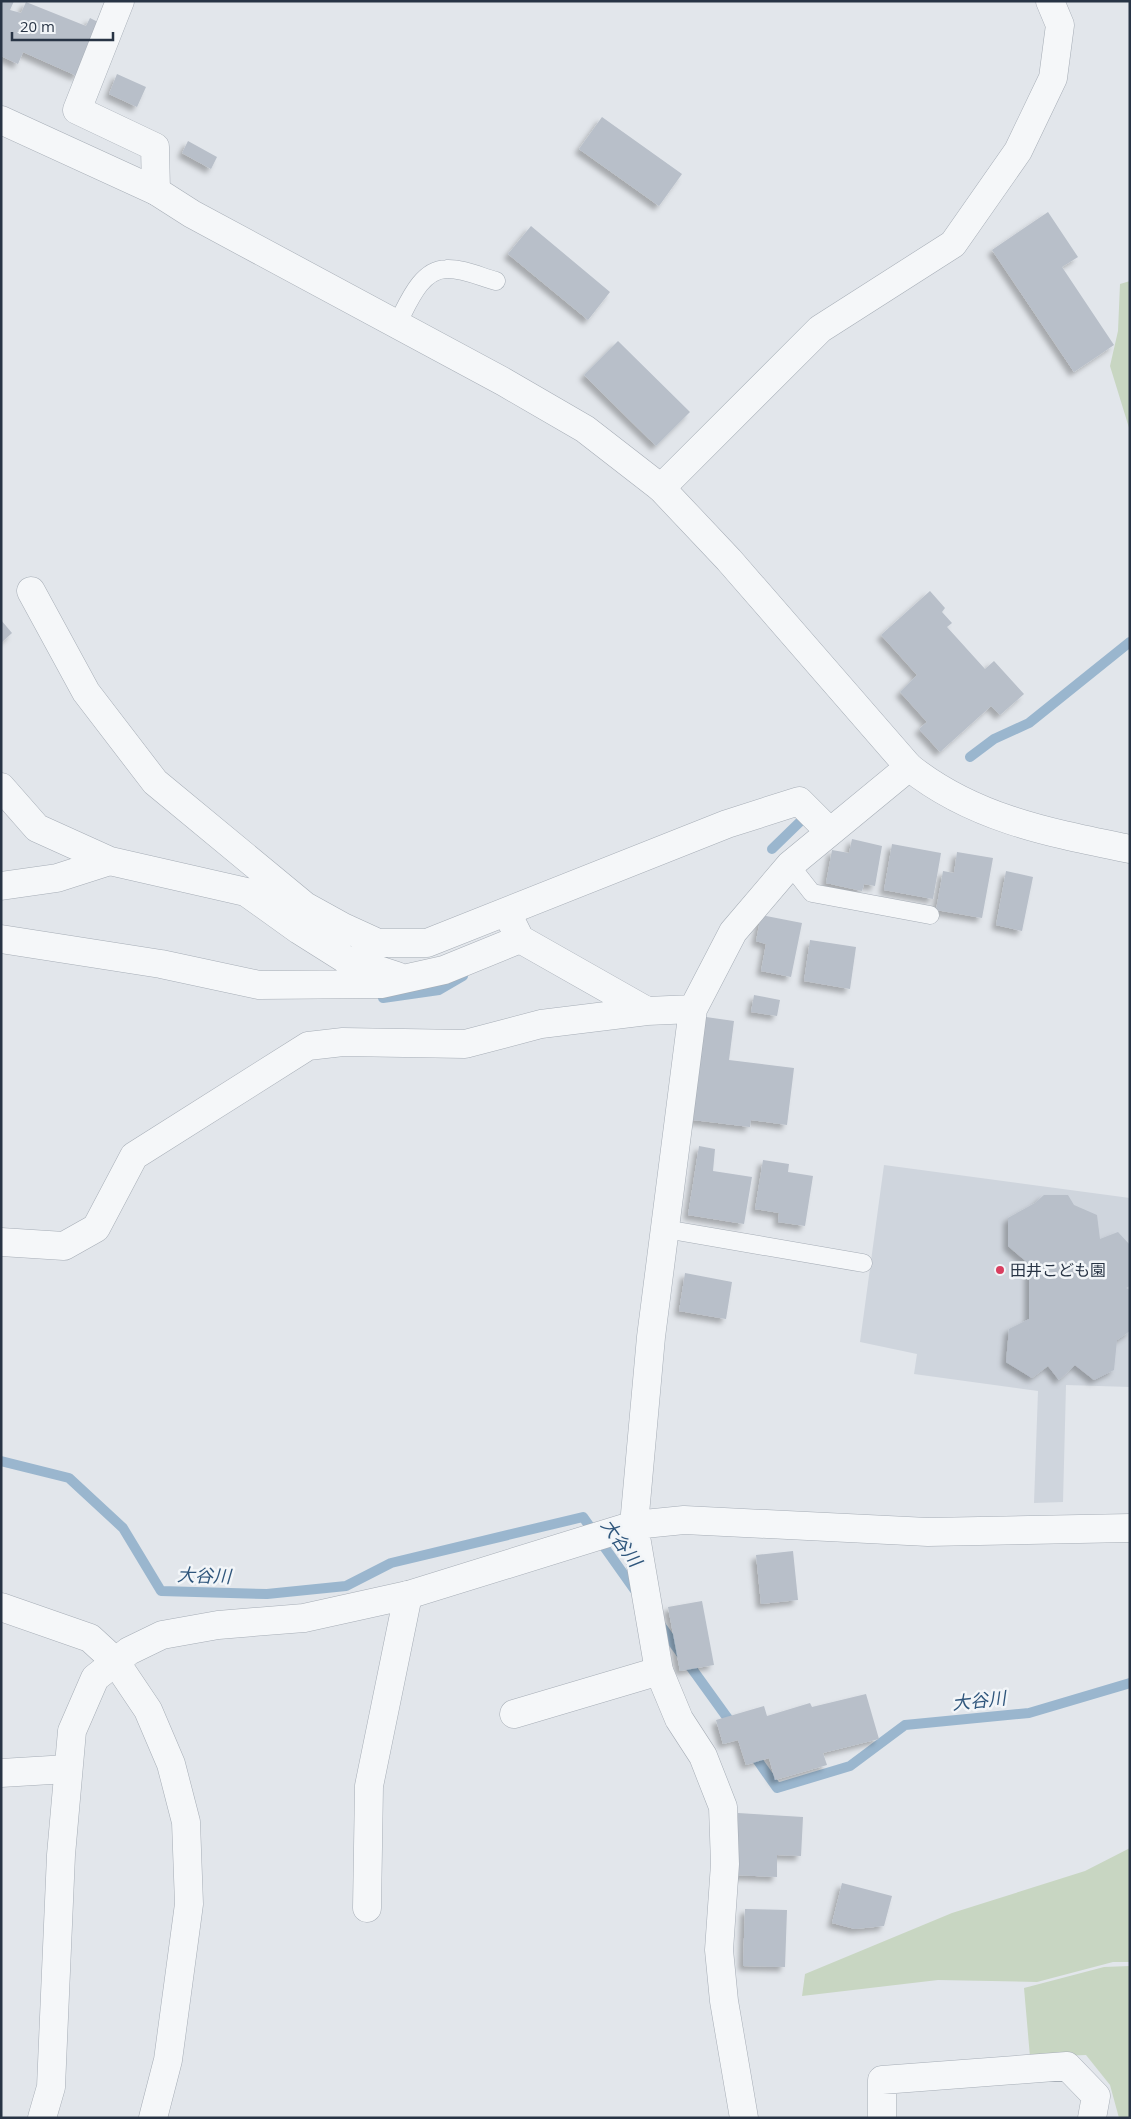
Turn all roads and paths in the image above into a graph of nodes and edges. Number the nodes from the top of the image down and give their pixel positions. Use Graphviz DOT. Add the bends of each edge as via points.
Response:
graph roads {
  1 [pos="120,1"];
  2 [pos="1050,1"];
  3 [pos="1,120"];
  4 [pos="156,191"];
  5 [pos="496,281"];
  6 [pos="397,324"];
  7 [pos="661,488"];
  8 [pos="31,591"];
  9 [pos="909,767"];
  10 [pos="1,788"];
  11 [pos="830,832"];
  12 [pos="1130,849"];
  13 [pos="110,862"];
  14 [pos="790,865"];
  15 [pos="1,886"];
  16 [pos="507,911"];
  17 [pos="930,915"];
  18 [pos="1,939"];
  19 [pos="520,939"];
  20 [pos="406,978"];
  21 [pos="693,1010"];
  22 [pos="646,1011"];
  23 [pos="665,1229"];
  24 [pos="1,1242"];
  25 [pos="863,1263"];
  26 [pos="634,1525"];
  27 [pos="1130,1528"];
  28 [pos="408,1595"];
  29 [pos="1,1607"];
  30 [pos="657,1659"];
  31 [pos="115,1661"];
  32 [pos="514,1714"];
  33 [pos="68,1769"];
  34 [pos="1,1772"];
  35 [pos="368,1908"];
  36 [pos="42,2118"];
  37 [pos="153,2118"];
  38 [pos="744,2118"];
  39 [pos="882,2118"];
  40 [pos="1092,2118"];
  1 -- 4 [label="street" via="77,110 155,147"];
  2 -- 7 [label="street" via="1060,25 1054,78 1018,151 953,244 820,329"];
  3 -- 4 [label="street"];
  4 -- 6 [label="street" via="192,214"];
  5 -- 6 [label="lane" via="447,269 432,273 417,288"];
  6 -- 7 [label="street" via="585,430"];
  7 -- 9 [label="street" via="729,560"];
  8 -- 16 [label="street" via="86,692 155,782 305,906 378,943 427,943"];
  9 -- 11 [label="street"];
  9 -- 12 [label="street" via="933,786 968,805 1042,831"];
  10 -- 13 [label="street" via="37,828"];
  11 -- 14 [label="street"];
  11 -- 16 [label="street" via="799,801 727,824"];
  13 -- 15 [label="street" via="57,878"];
  13 -- 20 [label="street" via="246,892 345,959"];
  14 -- 17 [label="lane" via="812,893"];
  14 -- 21 [label="street" via="733,932"];
  16 -- 19 [label="street"];
  18 -- 20 [label="street" via="161,964 259,985 381,984"];
  19 -- 20 [label="street" via="444,970"];
  19 -- 22 [label="street"];
  21 -- 22 [label="street"];
  21 -- 23 [label="street"];
  22 -- 24 [label="street" via="542,1024 465,1044 343,1042 308,1046 134,1156 96,1228 64,1246"];
  23 -- 25 [label="lane"];
  23 -- 26 [label="street" via="650,1337"];
  26 -- 27 [label="street" via="684,1520 928,1532"];
  26 -- 28 [label="street"];
  26 -- 30 [label="street"];
  28 -- 31 [label="street" via="304,1618 218,1625 162,1635"];
  28 -- 35 [label="street" via="369,1786"];
  29 -- 31 [label="street" via="90,1638"];
  30 -- 32 [label="street"];
  30 -- 38 [label="street" via="679,1718 703,1756 723,1807 725,1864 719,1950 724,2001"];
  31 -- 33 [label="street" via="95,1678 72,1731"];
  31 -- 37 [label="street" via="148,1710 170,1764 186,1822 189,1904 168,2060"];
  33 -- 34 [label="street"];
  33 -- 36 [label="street" via="51,2087"];
  39 -- 40 [label="street" via="882,2080 1067,2066 1096,2096"];
}
